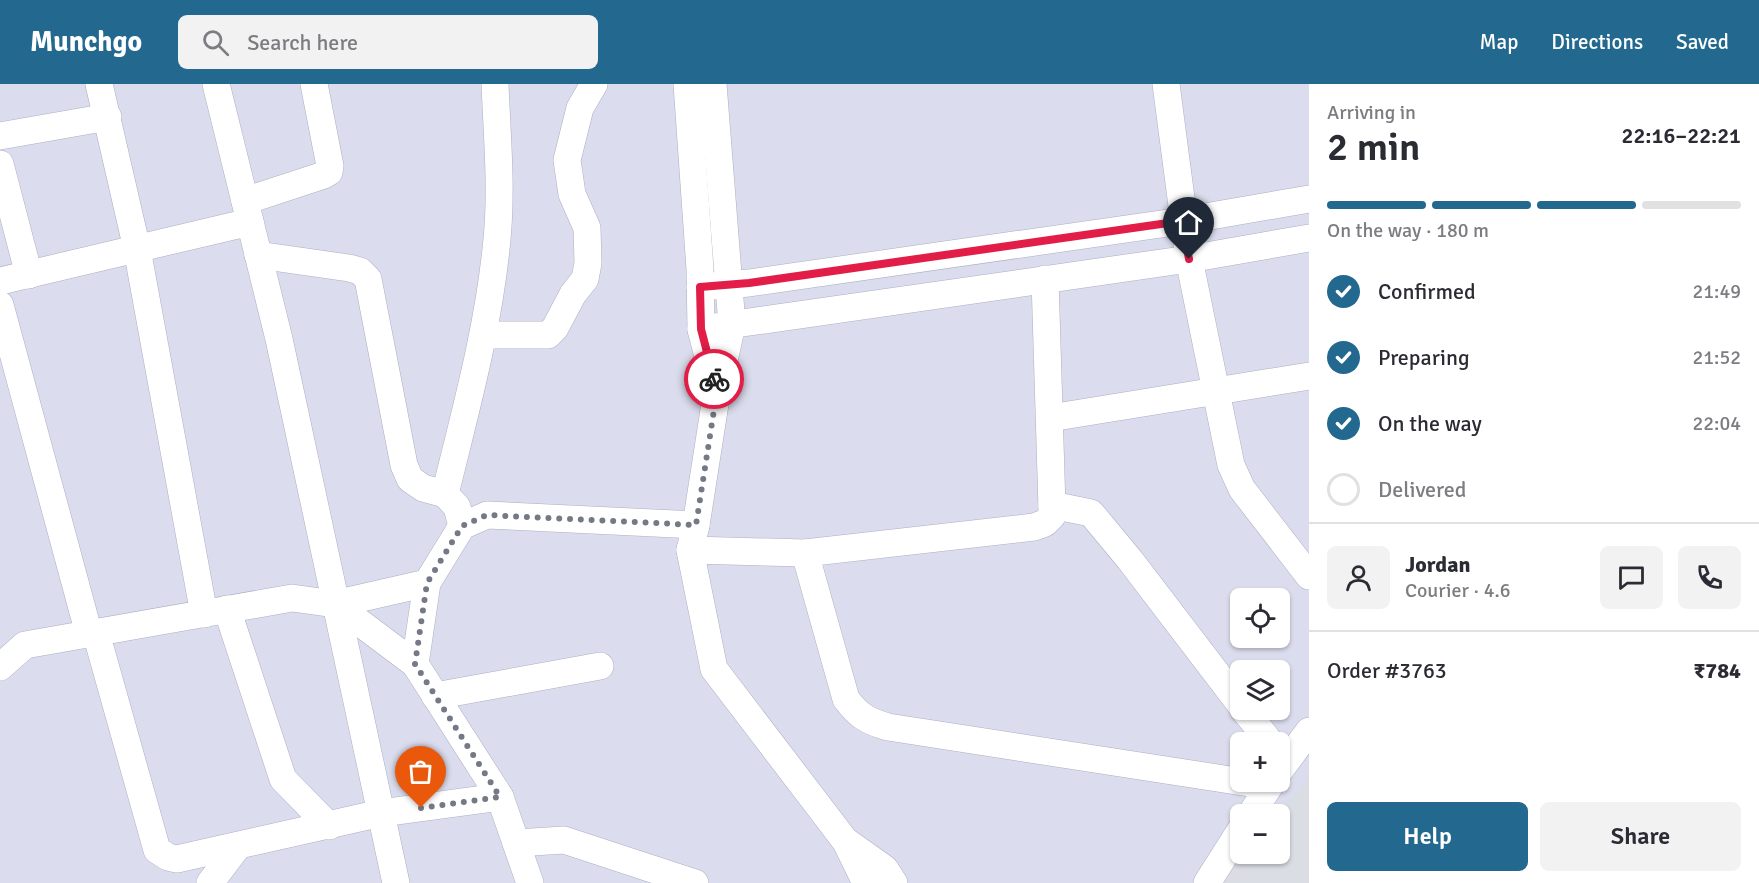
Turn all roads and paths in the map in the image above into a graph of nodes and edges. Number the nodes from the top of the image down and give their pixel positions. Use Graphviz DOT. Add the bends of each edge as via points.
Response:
graph roads {
  1 [pos="99,84"];
  2 [pos="216,84"];
  3 [pos="314,84"];
  4 [pos="495,84"];
  5 [pos="594,84"];
  6 [pos="687,84"];
  7 [pos="713,84"];
  8 [pos="1166,84"];
  9 [pos="108,117"];
  10 [pos="0,136"];
  11 [pos="0,164"];
  12 [pos="1309,199"];
  13 [pos="248,212"];
  14 [pos="1182,221"];
  15 [pos="1309,238"];
  16 [pos="137,249"];
  17 [pos="258,255"];
  18 [pos="1189,259"];
  19 [pos="29,275"];
  20 [pos="1045,279"];
  21 [pos="0,281"];
  22 [pos="729,285"];
  23 [pos="700,287"];
  24 [pos="0,305"];
  25 [pos="732,325"];
  26 [pos="701,329"];
  27 [pos="483,335"];
  28 [pos="1309,376"];
  29 [pos="717,391"];
  30 [pos="1216,391"];
  31 [pos="1050,418"];
  32 [pos="445,494"];
  33 [pos="1052,505"];
  34 [pos="462,526"];
  35 [pos="693,538"];
  36 [pos="805,554"];
  37 [pos="1309,576"];
  38 [pos="427,583"];
  39 [pos="335,604"];
  40 [pos="215,611"];
  41 [pos="92,633"];
  42 [pos="415,664"];
  43 [pos="600,666"];
  44 [pos="0,667"];
  45 [pos="1230,691"];
  46 [pos="435,696"];
  47 [pos="1309,731"];
  48 [pos="1290,751"];
  49 [pos="1230,761"];
  50 [pos="500,797"];
  51 [pos="381,813"];
  52 [pos="329,826"];
  53 [pos="846,842"];
  54 [pos="516,843"];
  55 [pos="238,846"];
  56 [pos="1230,847"];
  57 [pos="210,883"];
  58 [pos="396,883"];
  59 [pos="530,883"];
  60 [pos="695,883"];
  61 [pos="866,883"];
  62 [pos="894,883"];
  63 [pos="1207,883"];
  1 -- 9 [label="street"];
  2 -- 13 [label="street"];
  3 -- 13 [label="street" via="328,172"];
  4 -- 27 [label="street" via="498,237"];
  5 -- 27 [label="street" via="580,108 567,160 572,194 587,228 585,279 548,335"];
  6 -- 23 [label="street"];
  7 -- 22 [label="street"];
  8 -- 14 [label="street"];
  9 -- 10 [label="street"];
  9 -- 16 [label="street"];
  11 -- 19 [label="street"];
  12 -- 14 [label="street"];
  13 -- 16 [label="street"];
  13 -- 17 [label="street"];
  14 -- 18 [label="street"];
  14 -- 22 [label="street"];
  15 -- 18 [label="street"];
  16 -- 19 [label="street"];
  16 -- 40 [label="street"];
  17 -- 32 [label="street" via="360,271 368,279 404,465 410,479 423,488"];
  17 -- 39 [label="street"];
  18 -- 20 [label="street"];
  18 -- 30 [label="street"];
  19 -- 21 [label="street"];
  20 -- 25 [label="street"];
  20 -- 31 [label="street"];
  22 -- 23 [label="street"];
  22 -- 25 [label="street"];
  23 -- 26 [label="street"];
  24 -- 41 [label="street"];
  25 -- 26 [label="street"];
  25 -- 29 [label="street"];
  26 -- 29 [label="street"];
  27 -- 32 [label="street"];
  28 -- 30 [label="street"];
  29 -- 35 [label="street"];
  30 -- 31 [label="street"];
  30 -- 37 [label="street" via="1231,465 1242,489"];
  31 -- 33 [label="street"];
  32 -- 34 [label="street" via="457,507"];
  33 -- 36 [label="street" via="1052,516 1034,527"];
  33 -- 45 [label="street" via="1091,513"];
  34 -- 35 [label="street" via="487,515"];
  34 -- 38 [label="street"];
  35 -- 36 [label="street"];
  35 -- 53 [label="street" via="714,669"];
  36 -- 49 [label="street" via="846,699 858,714 873,722 888,727"];
  38 -- 39 [label="street"];
  38 -- 42 [label="street"];
  39 -- 40 [label="street" via="292,598"];
  39 -- 42 [label="street"];
  39 -- 51 [label="street"];
  40 -- 41 [label="street"];
  40 -- 52 [label="street" via="283,779"];
  41 -- 44 [label="street" via="25,645"];
  41 -- 55 [label="street" via="157,850 177,859"];
  42 -- 46 [label="street"];
  43 -- 46 [label="street"];
  46 -- 50 [label="street"];
  47 -- 48 [label="street"];
  50 -- 51 [label="street"];
  50 -- 54 [label="street"];
  51 -- 52 [label="street"];
  51 -- 58 [label="street"];
  52 -- 55 [label="street"];
  53 -- 61 [label="street"];
  53 -- 62 [label="street" via="885,869"];
  54 -- 59 [label="street"];
  54 -- 60 [label="street" via="564,840"];
  55 -- 57 [label="street"];
  56 -- 63 [label="street"];
}
